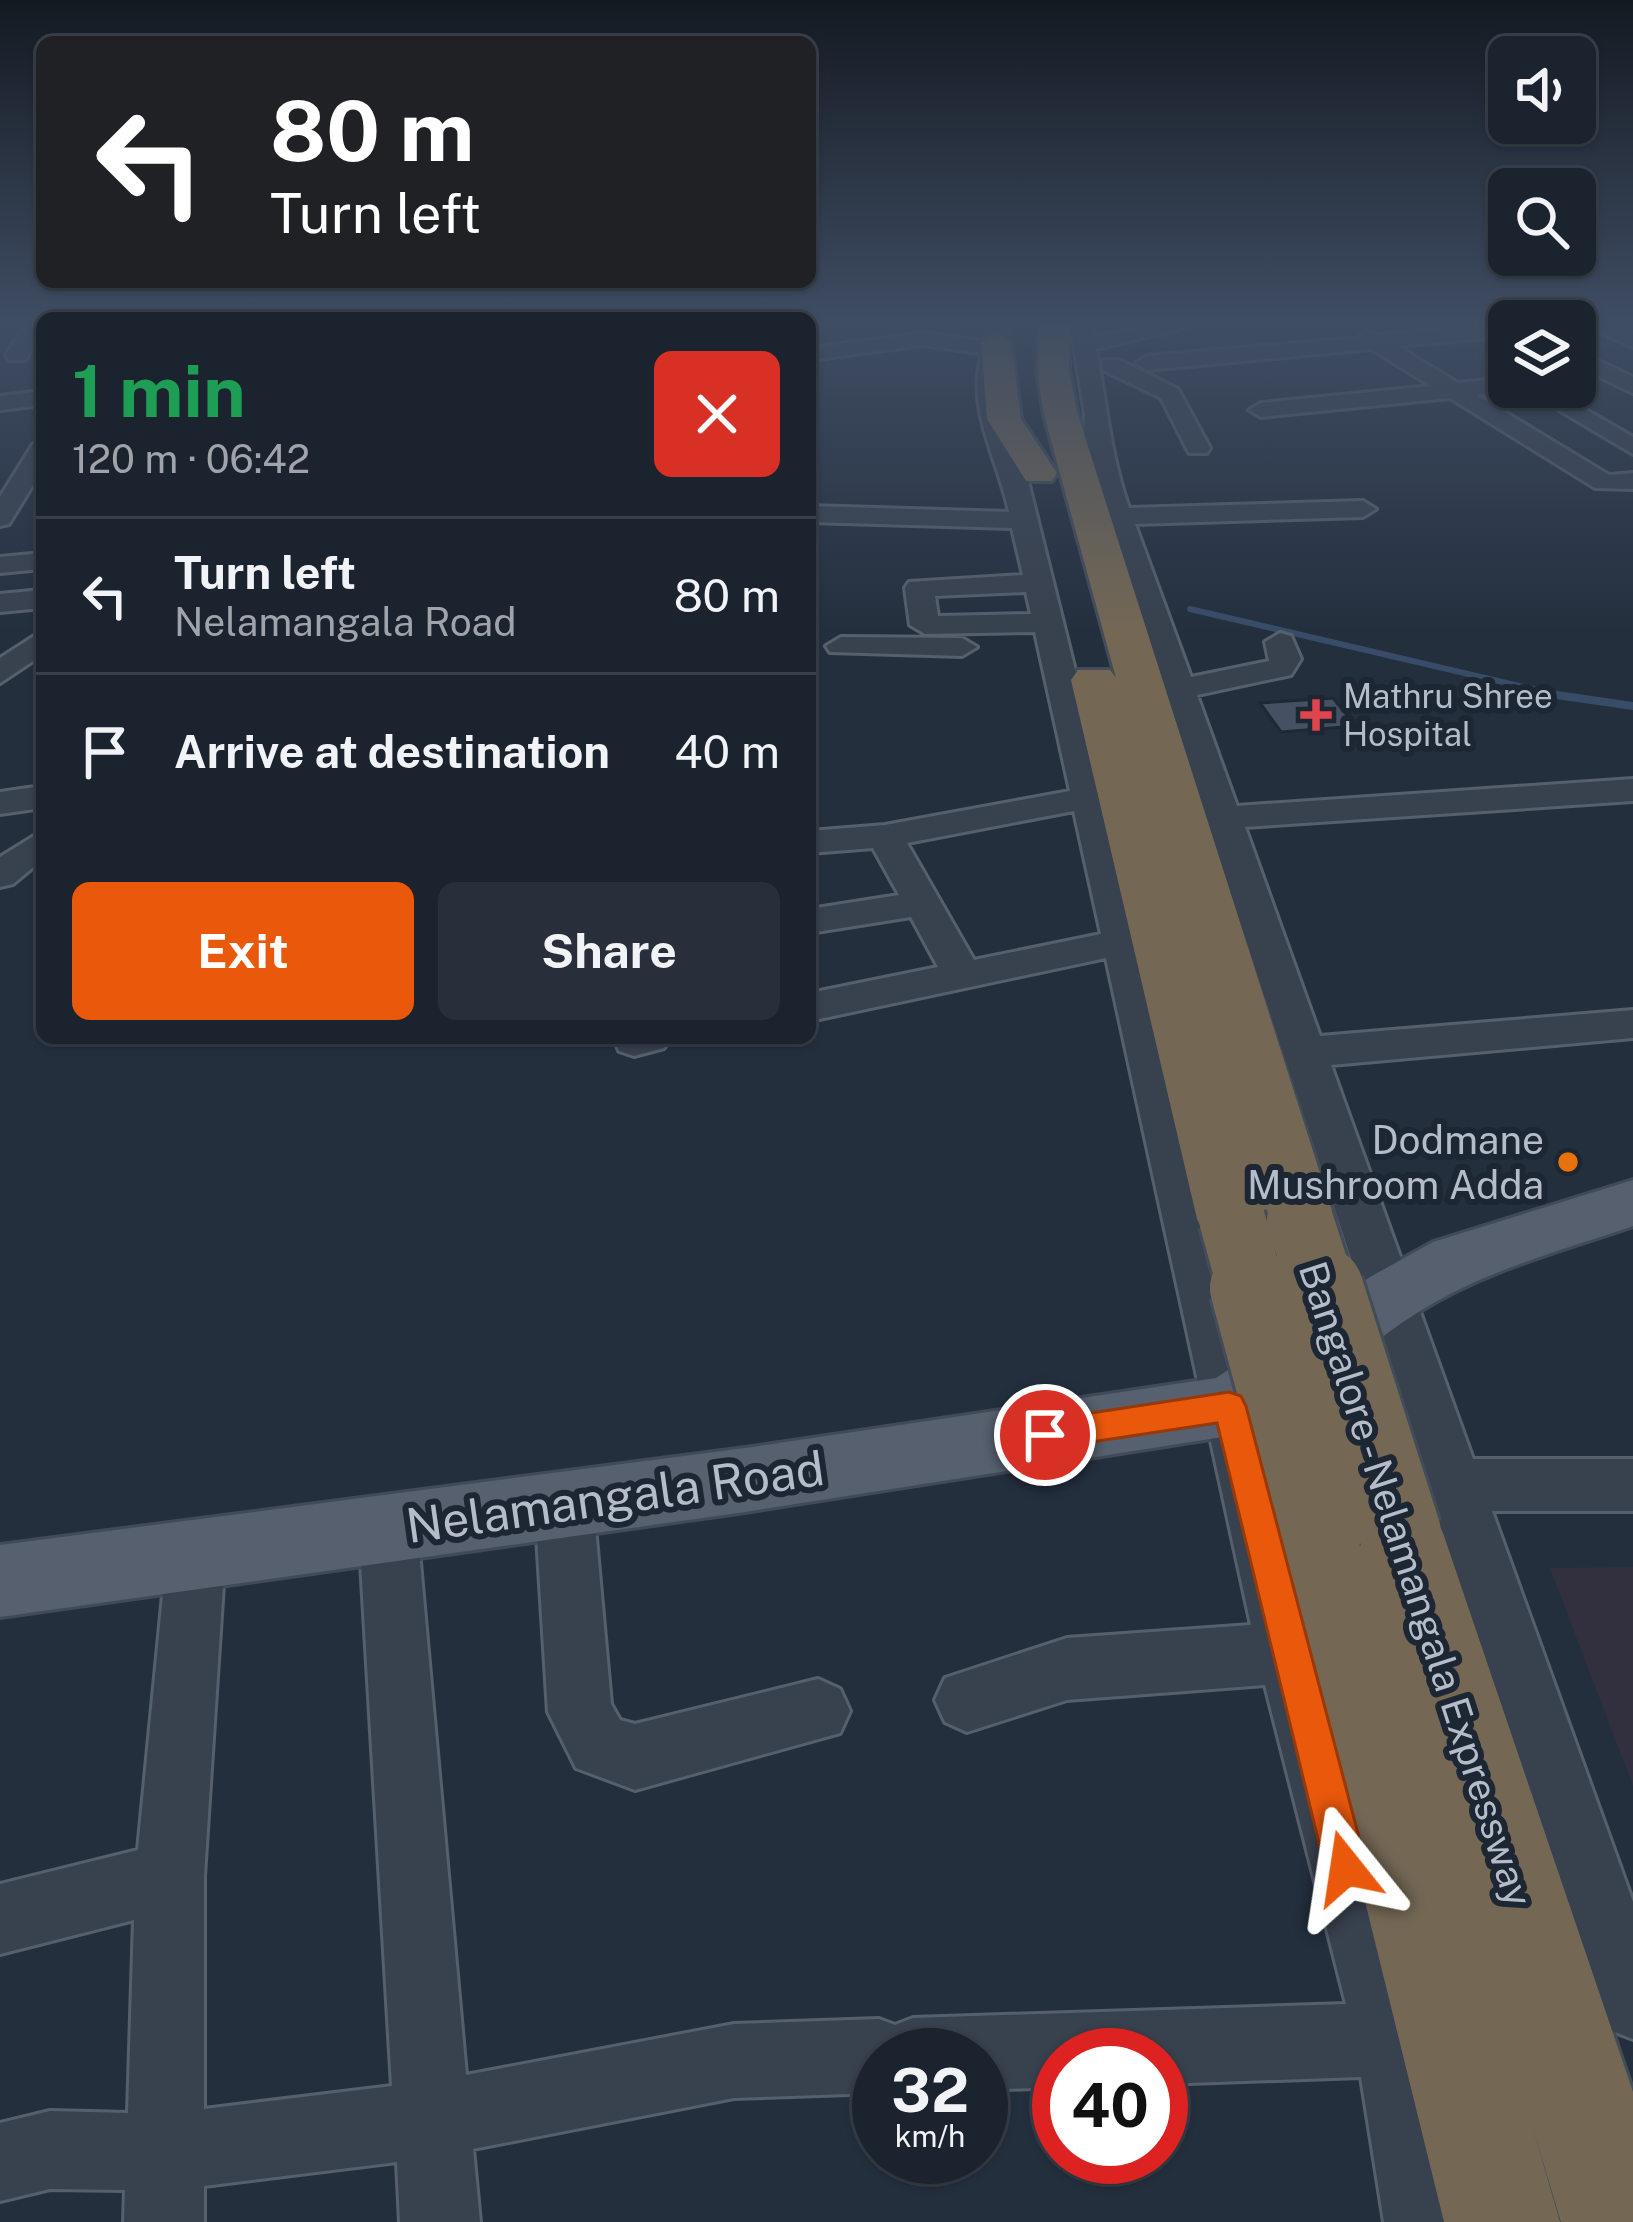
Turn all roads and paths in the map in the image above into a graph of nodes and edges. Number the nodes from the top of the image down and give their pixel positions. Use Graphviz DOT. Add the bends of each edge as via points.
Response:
graph roads {
  1 [pos="992,424"];
  2 [pos="1076,424"];
  3 [pos="1097,424"];
  4 [pos="1185,424"];
  5 [pos="1508,424"];
  6 [pos="1593,424"];
  7 [pos="1633,447"];
  8 [pos="1198,448"];
  9 [pos="36,459"];
  10 [pos="1043,478"];
  11 [pos="1633,481"];
  12 [pos="1363,509"];
  13 [pos="816,513"];
  14 [pos="1120,516"];
  15 [pos="0,518"];
  16 [pos="36,562"];
  17 [pos="0,565"];
  18 [pos="1038,584"];
  19 [pos="36,599"];
  20 [pos="0,603"];
  21 [pos="1052,635"];
  22 [pos="36,642"];
  23 [pos="1280,642"];
  24 [pos="36,644"];
  25 [pos="841,646"];
  26 [pos="0,648"];
  27 [pos="0,674"];
  28 [pos="1180,689"];
  29 [pos="1633,790"];
  30 [pos="36,798"];
  31 [pos="1090,799"];
  32 [pos="0,803"];
  33 [pos="1225,818"];
  34 [pos="885,836"];
  35 [pos="816,842"];
  36 [pos="36,847"];
  37 [pos="1,874"];
  38 [pos="920,904"];
  39 [pos="816,920"];
  40 [pos="1123,942"];
  41 [pos="965,979"];
  42 [pos="816,1006"];
  43 [pos="1633,1024"];
  44 [pos="1306,1052"];
  45 [pos="1633,1202"];
  46 [pos="1393,1295"];
  47 [pos="1229,1406"];
  48 [pos="1633,1485"];
  49 [pos="564,1505"];
  50 [pos="1392,1520"];
  51 [pos="388,1528"];
  52 [pos="196,1554"];
  53 [pos="0,1581"];
  54 [pos="1288,1653"];
  55 [pos="967,1700"];
  56 [pos="818,1711"];
  57 [pos="170,1876"];
  58 [pos="0,1919"];
  59 [pos="1633,2003"];
  60 [pos="1392,2039"];
  61 [pos="1008,2052"];
  62 [pos="852,2057"];
  63 [pos="433,2119"];
  64 [pos="0,2162"];
  65 [pos="164,2187"];
  66 [pos="440,2222"];
  67 [pos="1424,2222"];
  68 [pos="1502,2222"];
  69 [pos="1619,2222"];
  1 -- 10 [label="street" via="1012,469"];
  2 -- 10 [label="highway"];
  3 -- 14 [label="street" via="1096,448"];
  4 -- 8 [label="street"];
  5 -- 11 [label="street" via="1604,483"];
  6 -- 7 [label="street"];
  9 -- 15 [label="street"];
  10 -- 13 [label="street"];
  10 -- 18 [label="street"];
  10 -- 50 [label="highway, Bangalore - Nelamangala Expressway, bridge" via="1266,1219"];
  12 -- 14 [label="street"];
  14 -- 28 [label="street"];
  16 -- 17 [label="street"];
  18 -- 21 [label="street"];
  18 -- 21 [label="street" via="919,588 925,625"];
  19 -- 20 [label="street"];
  21 -- 25 [label="street"];
  21 -- 31 [label="street"];
  22 -- 26 [label="street"];
  23 -- 28 [label="street" via="1280,668"];
  24 -- 27 [label="street"];
  28 -- 33 [label="street"];
  29 -- 33 [label="street"];
  30 -- 32 [label="street"];
  31 -- 34 [label="street"];
  31 -- 40 [label="street"];
  33 -- 44 [label="street"];
  34 -- 35 [label="street"];
  34 -- 38 [label="street"];
  36 -- 37 [label="street"];
  38 -- 39 [label="street"];
  38 -- 41 [label="street"];
  40 -- 41 [label="street"];
  40 -- 47 [label="street"];
  41 -- 42 [label="street"];
  43 -- 44 [label="street"];
  44 -- 46 [label="street"];
  45 -- 46 [label="main road" via="1454,1260"];
  46 -- 47 [label="main road"];
  46 -- 50 [label="street"];
  47 -- 49 [label="main road, Nelamangala Road"];
  47 -- 54 [label="street"];
  48 -- 50 [label="street"];
  49 -- 51 [label="main road, Nelamangala Road"];
  49 -- 56 [label="street" via="580,1712 599,1745 635,1757"];
  50 -- 59 [label="street"];
  50 -- 68 [label="highway, Bangalore - Nelamangala Expressway"];
  50 -- 69 [label="highway, Bangalore - Nelamangala Expressway"];
  51 -- 52 [label="main road, Nelamangala Road"];
  51 -- 63 [label="street"];
  52 -- 53 [label="main road, Nelamangala Road"];
  52 -- 57 [label="street"];
  54 -- 55 [label="street" via="1067,1669"];
  54 -- 60 [label="street"];
  57 -- 58 [label="street"];
  57 -- 65 [label="street"];
  60 -- 61 [label="street"];
  60 -- 67 [label="street"];
  62 -- 63 [label="street" via="734,2061"];
  63 -- 65 [label="street"];
  63 -- 66 [label="street"];
  64 -- 65 [label="street" via="50,2150"];
}
